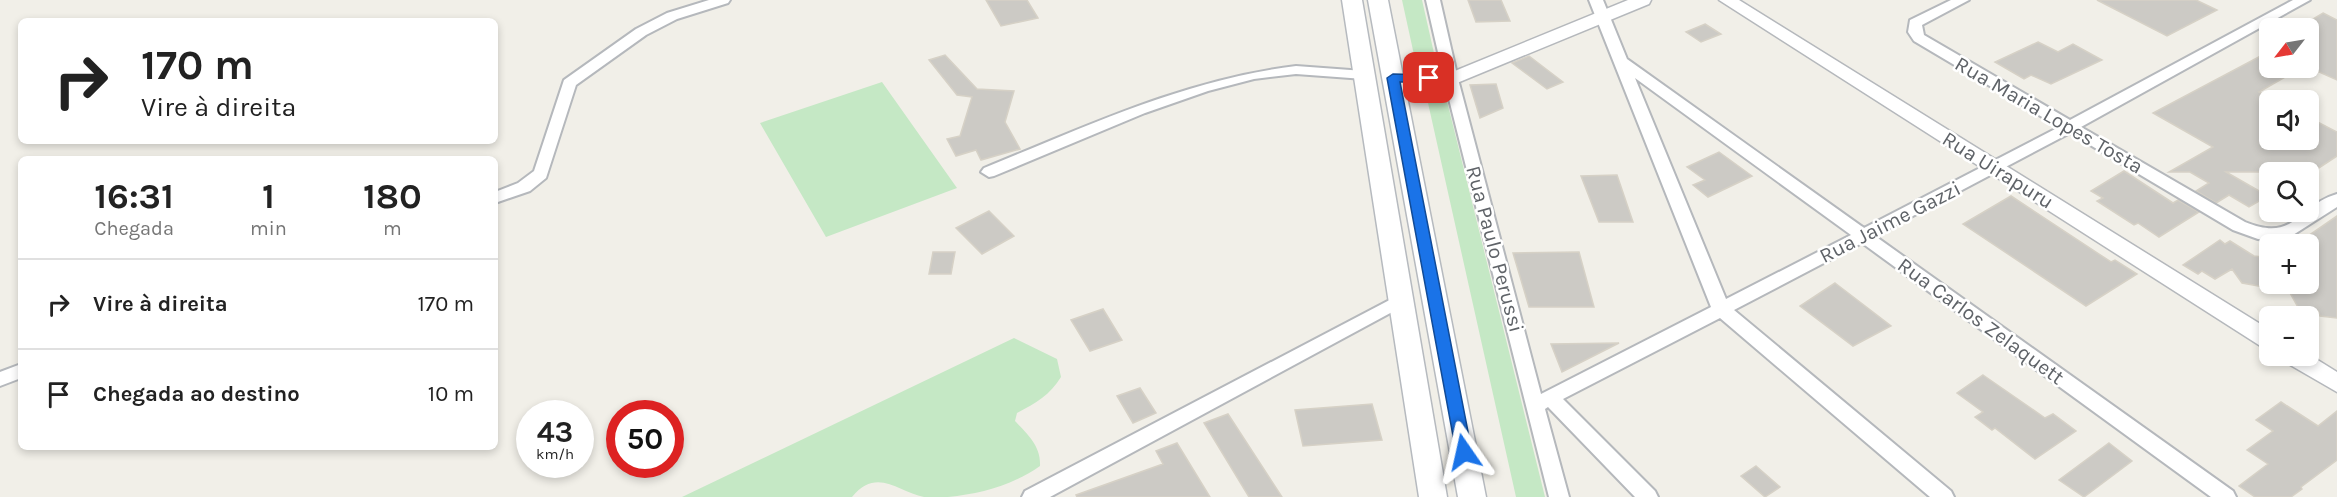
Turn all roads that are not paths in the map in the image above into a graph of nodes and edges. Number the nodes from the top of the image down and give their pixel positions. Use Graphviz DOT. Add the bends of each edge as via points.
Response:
graph roads {
  1 [pos="723,0"];
  2 [pos="1352,0"];
  3 [pos="1378,0"];
  4 [pos="1433,0"];
  5 [pos="1643,0"];
  6 [pos="1727,0"];
  7 [pos="1962,0"];
  8 [pos="2303,0"];
  9 [pos="1599,8"];
  10 [pos="1620,61"];
  11 [pos="1364,75"];
  12 [pos="1393,78"];
  13 [pos="1450,79"];
  14 [pos="2070,127"];
  15 [pos="1994,168"];
  16 [pos="989,172"];
  17 [pos="498,197"];
  18 [pos="2337,199"];
  19 [pos="1863,236"];
  20 [pos="1401,300"];
  21 [pos="1721,309"];
  22 [pos="2259,334"];
  23 [pos="2309,366"];
  24 [pos="18,372"];
  25 [pos="0,379"];
  26 [pos="2337,383"];
  27 [pos="1543,401"];
  28 [pos="1032,497"];
  29 [pos="1433,497"];
  30 [pos="1472,497"];
  31 [pos="1559,497"];
  32 [pos="1648,497"];
  33 [pos="1944,497"];
  34 [pos="2226,497"];
  1 -- 17 [label="street" via="672,16 641,32 569,83 541,174 524,187"];
  2 -- 11 [label="main road"];
  3 -- 12 [label="main road"];
  4 -- 13 [label="street, Rua Paulo Perussi"];
  5 -- 9 [label="street"];
  6 -- 15 [label="street, Rua Uirapuru"];
  7 -- 14 [label="street, Rua Maria Lopes Tosta" via="1915,23 1920,39"];
  8 -- 14 [label="street, Rua Jaime Gazzi"];
  9 -- 10 [label="street"];
  9 -- 13 [label="street"];
  10 -- 19 [label="street, Rua Carlos Zelaquett"];
  10 -- 21 [label="street"];
  11 -- 16 [label="street" via="1296,70 1213,85 1140,110"];
  11 -- 20 [label="main road"];
  12 -- 13 [label="street"];
  12 -- 30 [label="main road"];
  13 -- 27 [label="street, Rua Paulo Perussi"];
  14 -- 15 [label="street, Rua Jaime Gazzi"];
  14 -- 18 [label="street, Rua Maria Lopes Tosta" via="2257,233 2286,232"];
  15 -- 19 [label="street, Rua Jaime Gazzi"];
  15 -- 22 [label="street, Rua Uirapuru"];
  19 -- 21 [label="street, Rua Jaime Gazzi"];
  19 -- 34 [label="street, Rua Carlos Zelaquett"];
  20 -- 28 [label="street"];
  20 -- 29 [label="main road"];
  21 -- 27 [label="street, Rua Jaime Gazzi"];
  21 -- 33 [label="street"];
  23 -- 26 [label="street"];
  24 -- 25 [label="street"];
  27 -- 31 [label="street, Rua Paulo Perussi"];
  27 -- 32 [label="street"];
}
